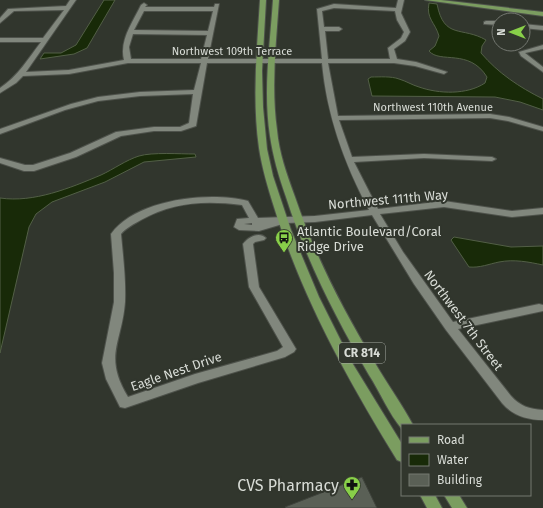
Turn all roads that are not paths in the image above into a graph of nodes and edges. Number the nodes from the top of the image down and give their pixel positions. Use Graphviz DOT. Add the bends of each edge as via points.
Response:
graph roads {
  1 [pos="73,0"];
  2 [pos="263,0"];
  3 [pos="276,0"];
  4 [pos="401,0"];
  5 [pos="428,0"];
  6 [pos="452,0"];
  7 [pos="67,8"];
  8 [pos="397,10"];
  9 [pos="543,12"];
  10 [pos="0,22"];
  11 [pos="486,23"];
  12 [pos="491,23"];
  13 [pos="531,27"];
  14 [pos="543,28"];
  15 [pos="322,29"];
  16 [pos="339,29"];
  17 [pos="131,32"];
  18 [pos="211,33"];
  19 [pos="0,40"];
  20 [pos="44,40"];
  21 [pos="543,47"];
  22 [pos="128,61"];
  23 [pos="204,61"];
  24 [pos="260,61"];
  25 [pos="273,61"];
  26 [pos="325,61"];
  27 [pos="394,61"];
  28 [pos="543,70"];
  29 [pos="444,72"];
  30 [pos="20,74"];
  31 [pos="0,91"];
  32 [pos="197,92"];
  33 [pos="335,118"];
  34 [pos="543,129"];
  35 [pos="0,132"];
  36 [pos="492,159"];
  37 [pos="0,160"];
  38 [pos="350,160"];
  39 [pos="543,211"];
  40 [pos="374,212"];
  41 [pos="296,220"];
  42 [pos="282,221"];
  43 [pos="258,228"];
  44 [pos="539,308"];
  45 [pos="450,327"];
  46 [pos="543,416"];
  47 [pos="405,424"];
  48 [pos="401,454"];
  49 [pos="428,496"];
  50 [pos="452,496"];
  51 [pos="435,508"];
  52 [pos="460,508"];
  1 -- 7 [label="street"];
  2 -- 24 [label="main road, CR 814"];
  3 -- 25 [label="main road, CR 814"];
  4 -- 8 [label="street"];
  5 -- 9 [label="main road"];
  6 -- 9 [label="main road"];
  7 -- 10 [label="street" via="14,9"];
  7 -- 20 [label="street"];
  8 -- 15 [label="street, Northwest 7th Street" via="322,8 319,10"];
  8 -- 27 [label="street" via="407,32 402,41 391,48"];
  11 -- 12 [label="street"];
  13 -- 14 [label="street"];
  15 -- 16 [label="street"];
  15 -- 26 [label="street, Northwest 7th Street"];
  17 -- 18 [label="street"];
  17 -- 18 [label="street" via="143,7 216,7"];
  17 -- 22 [label="street" via="125,49"];
  18 -- 23 [label="street"];
  19 -- 20 [label="street"];
  20 -- 30 [label="street"];
  21 -- 28 [label="street" via="522,52"];
  22 -- 23 [label="street, Northwest 109th Terrace"];
  22 -- 30 [label="street, Northwest 109th Terrace" via="69,72"];
  23 -- 24 [label="street, Northwest 109th Terrace"];
  23 -- 32 [label="street"];
  24 -- 25 [label="street, Northwest 109th Terrace"];
  24 -- 42 [label="main road, CR 814" via="259,115 262,144"];
  25 -- 26 [label="street, Northwest 109th Terrace"];
  25 -- 41 [label="main road, CR 814" via="273,127 280,165"];
  26 -- 27 [label="street, Northwest 109th Terrace"];
  26 -- 33 [label="street, Northwest 7th Street"];
  27 -- 29 [label="street, Northwest 109th Terrace"];
  30 -- 31 [label="street" via="14,82"];
  32 -- 35 [label="street" via="149,92 105,98 67,108"];
  32 -- 37 [label="street" via="193,124 188,127 119,134 73,155 34,168 24,168"];
  33 -- 34 [label="street, Northwest 110th Avenue" via="471,115 503,118"];
  33 -- 38 [label="street, Northwest 7th Street"];
  36 -- 38 [label="street" via="424,156"];
  38 -- 40 [label="street, Northwest 7th Street"];
  39 -- 40 [label="street, Northwest 111th Way" via="512,214 444,204"];
  40 -- 41 [label="street, Northwest 111th Way"];
  40 -- 45 [label="street, Northwest 7th Street"];
  41 -- 42 [label="street, Northwest 111th Way"];
  41 -- 47 [label="main road, CR 814" via="332,298 368,364"];
  42 -- 43 [label="street, Eagle Nest Drive"];
  42 -- 48 [label="main road, CR 814" via="304,275 344,358"];
  43 -- 43 [label="street, Eagle Nest Drive" via="246,203 179,201 120,229 116,234 120,290 109,369 125,403 290,349 254,287 248,244"];
  44 -- 45 [label="street"];
  45 -- 46 [label="street, Northwest 7th Street" via="513,407 528,414"];
  49 -- 51 [label="main road"];
  50 -- 52 [label="main road"];
}
